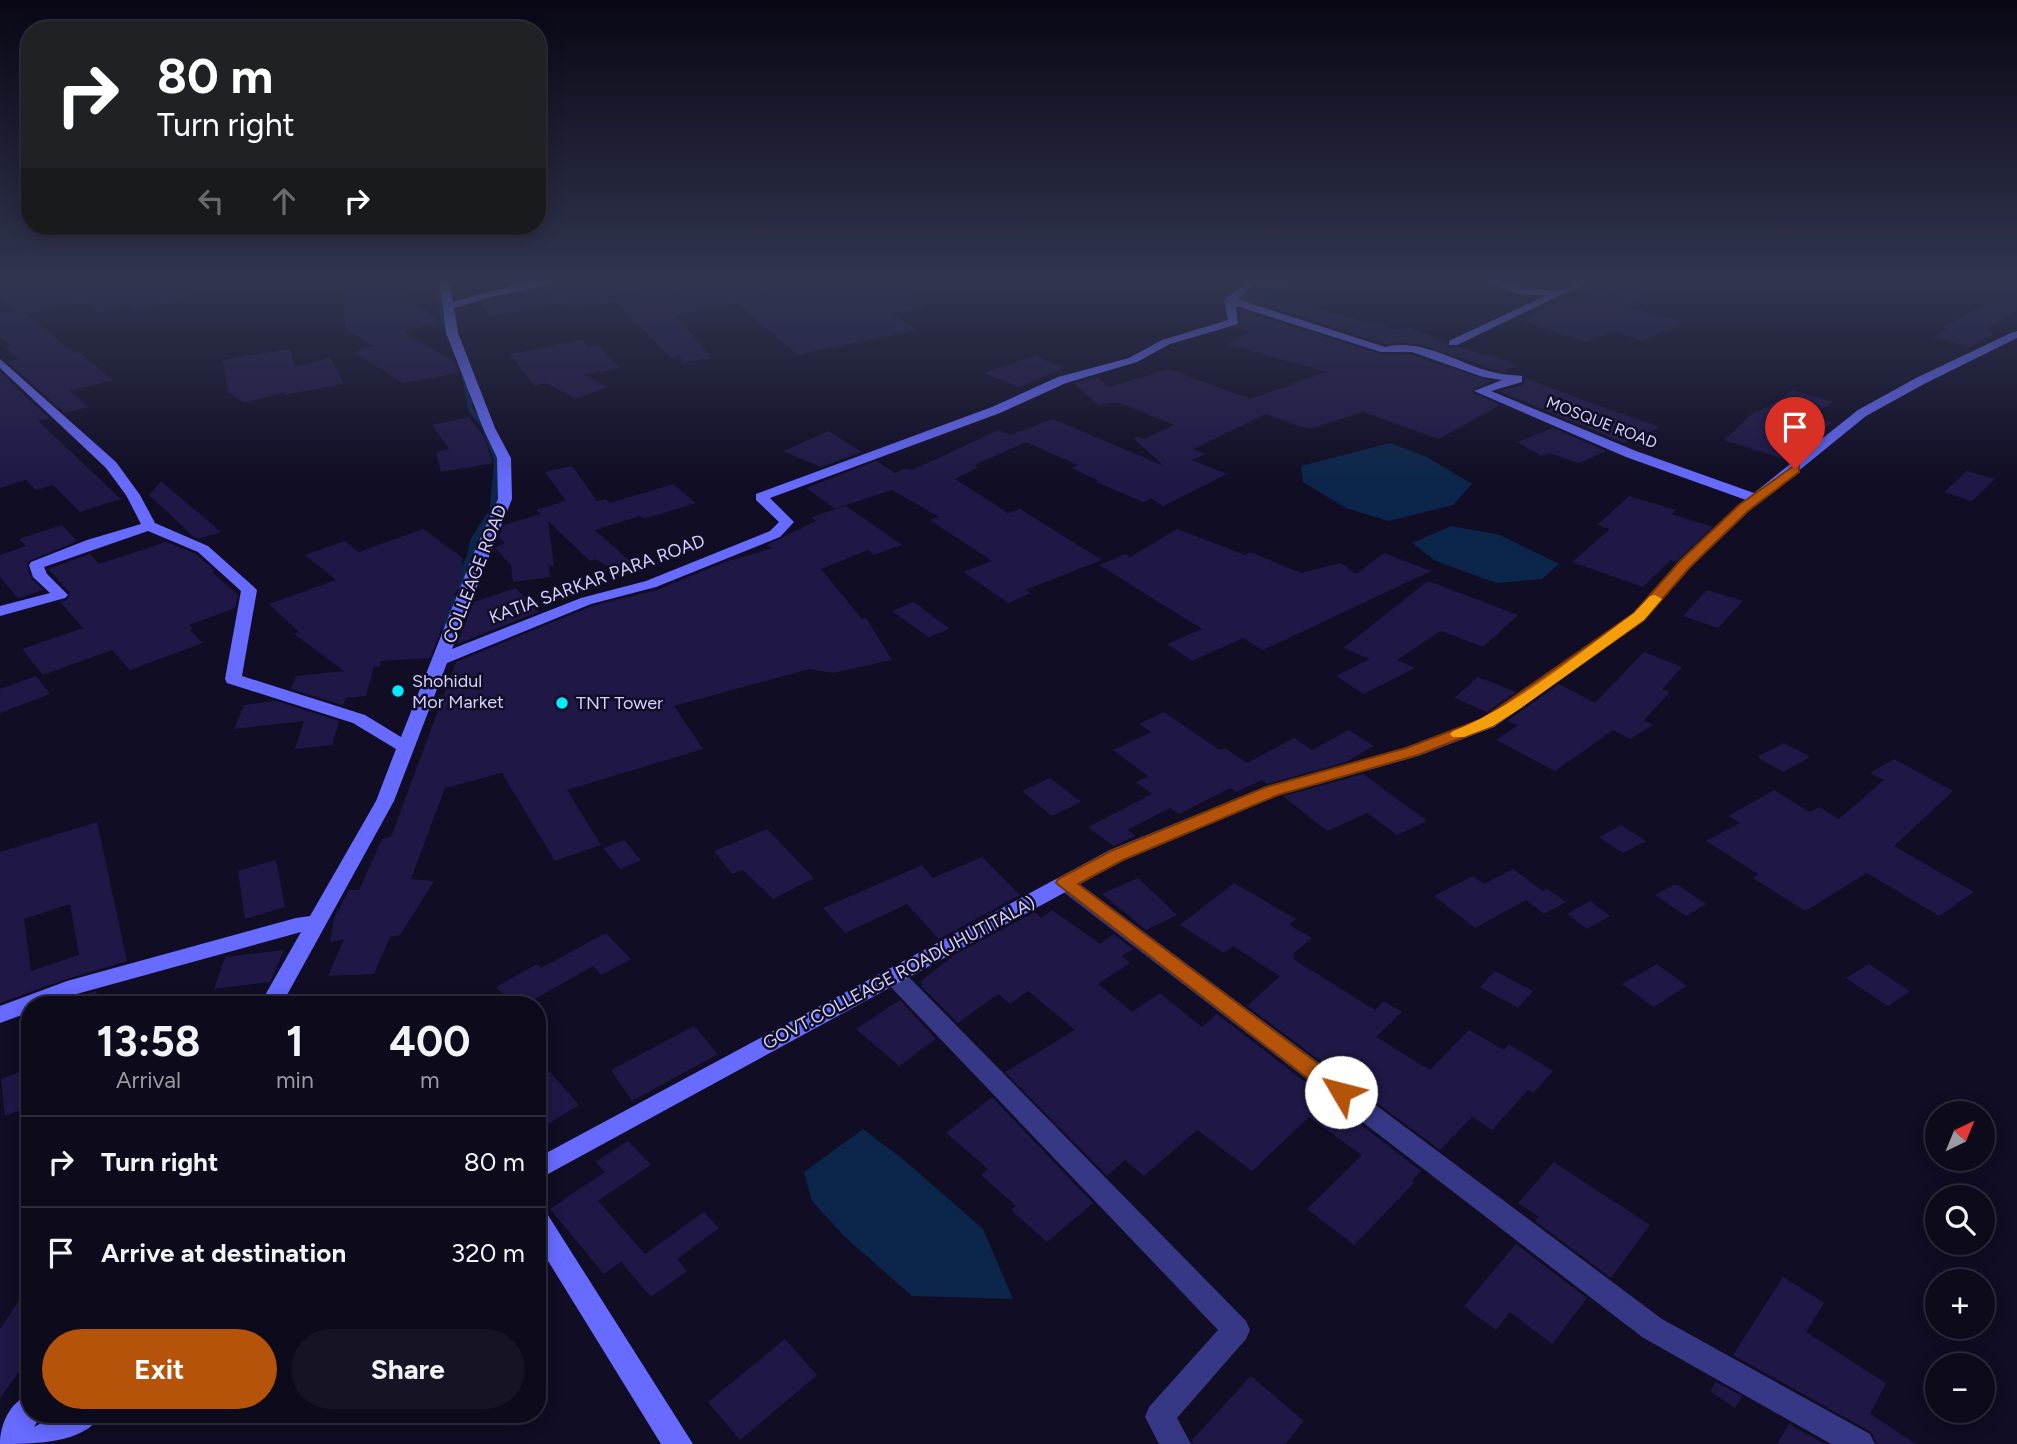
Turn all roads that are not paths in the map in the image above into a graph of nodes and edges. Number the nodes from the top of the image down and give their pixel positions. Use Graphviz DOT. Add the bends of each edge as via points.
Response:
graph roads {
  1 [pos="458,349"];
  2 [pos="1152,349"];
  3 [pos="1415,349"];
  4 [pos="1985,349"];
  5 [pos="0,362"];
  6 [pos="1757,499"];
  7 [pos="149,526"];
  8 [pos="0,611"];
  9 [pos="441,659"];
  10 [pos="404,746"];
  11 [pos="1065,883"];
  12 [pos="317,923"];
  13 [pos="894,976"];
  14 [pos="49,996"];
  15 [pos="276,996"];
  16 [pos="21,1007"];
  17 [pos="0,1015"];
  18 [pos="546,1165"];
  19 [pos="546,1234"];
  20 [pos="21,1422"];
  21 [pos="70,1423"];
  22 [pos="6,1444"];
  23 [pos="32,1444"];
  24 [pos="678,1444"];
  25 [pos="1176,1444"];
  26 [pos="1860,1444"];
  1 -- 9 [label="street, COLLEAGE ROAD" via="504,458 505,499"];
  2 -- 9 [label="street, KATIA SARKAR PARA ROAD" via="761,497 787,522 775,534"];
  3 -- 6 [label="street, MOSQUE ROAD" via="1487,375 1518,379 1480,391 1631,454"];
  4 -- 6 [label="street, GOVT.COLLEAGE ROAD(JHUTITALA)" via="1861,413"];
  5 -- 7 [label="street" via="111,465"];
  6 -- 11 [label="street, GOVT.COLLEAGE ROAD(JHUTITALA)" via="1685,564 1639,617 1488,723 1412,752 1272,791 1117,855"];
  7 -- 8 [label="street" via="100,539 36,565 41,578 60,595"];
  7 -- 10 [label="street" via="203,549 248,590 233,679 359,719"];
  9 -- 10 [label="street, COLLEAGE ROAD"];
  10 -- 12 [label="street, COLLEAGE ROAD" via="385,801"];
  11 -- 13 [label="street, GOVT.COLLEAGE ROAD(JHUTITALA)"];
  11 -- 26 [label="street" via="1652,1328"];
  12 -- 14 [label="street" via="296,925"];
  12 -- 15 [label="street, COLLEAGE ROAD"];
  13 -- 18 [label="street, GOVT.COLLEAGE ROAD(JHUTITALA)"];
  13 -- 25 [label="street" via="1236,1330 1159,1417"];
  16 -- 17 [label="street"];
  19 -- 24 [label="street"];
  20 -- 22 [label="street"];
  21 -- 23 [label="street"];
}
